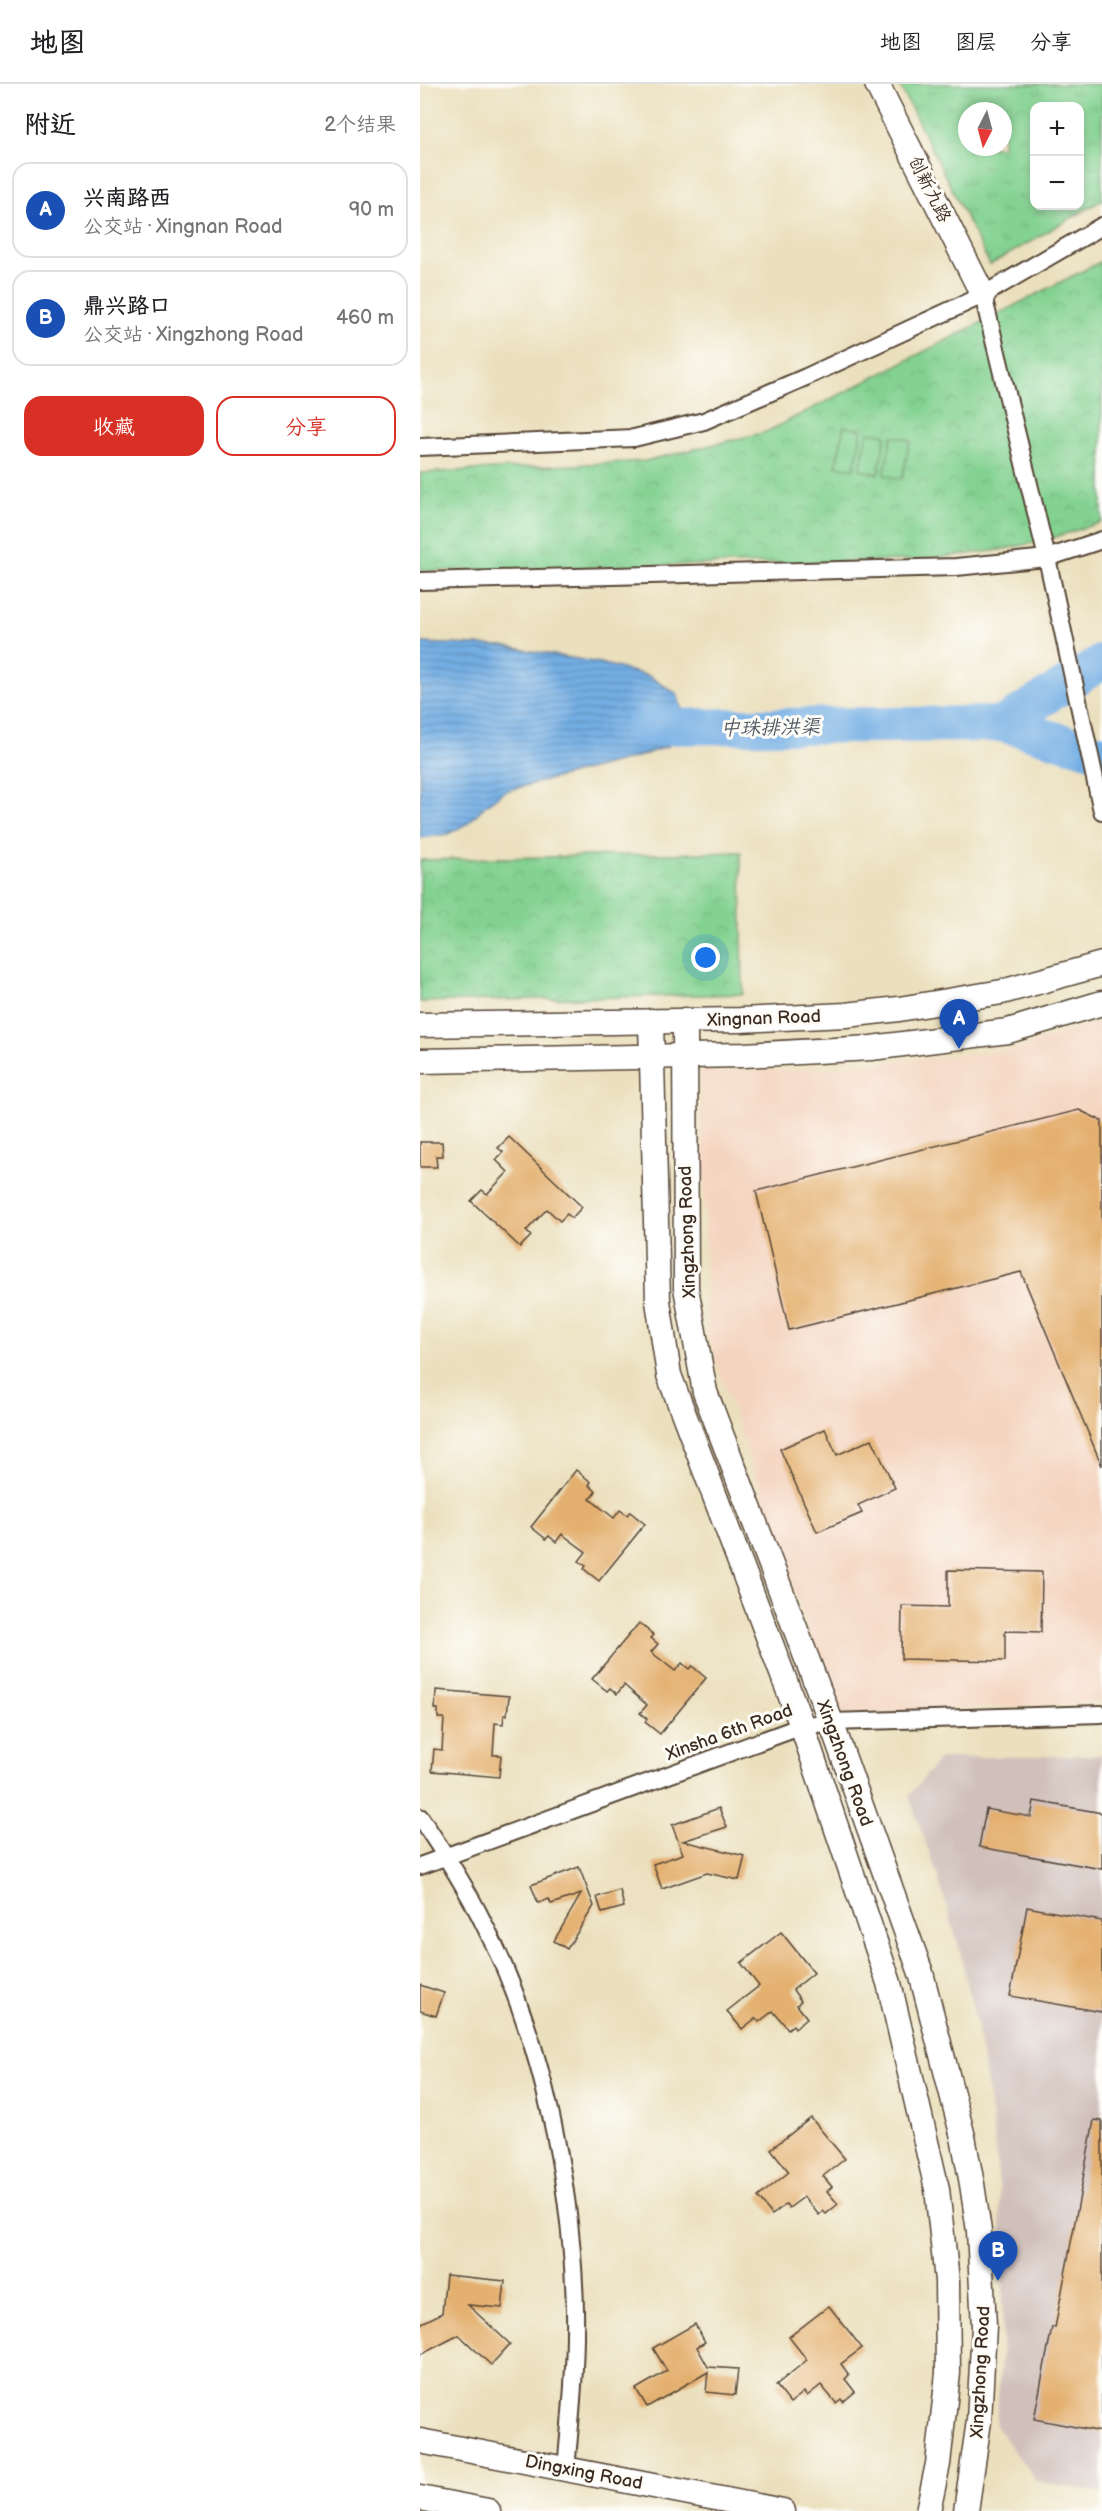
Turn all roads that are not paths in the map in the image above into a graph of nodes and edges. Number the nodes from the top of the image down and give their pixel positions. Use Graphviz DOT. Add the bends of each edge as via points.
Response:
graph roads {
  1 [pos="877,84"];
  2 [pos="1102,226"];
  3 [pos="982,295"];
  4 [pos="420,447"];
  5 [pos="1102,540"];
  6 [pos="1047,558"];
  7 [pos="420,581"];
  8 [pos="1102,811"];
  9 [pos="1102,964"];
  10 [pos="1102,1003"];
  11 [pos="685,1020"];
  12 [pos="651,1021"];
  13 [pos="420,1025"];
  14 [pos="651,1056"];
  15 [pos="685,1056"];
  16 [pos="420,1060"];
  17 [pos="1102,1714"];
  18 [pos="831,1722"];
  19 [pos="802,1726"];
  20 [pos="420,1817"];
  21 [pos="447,1856"];
  22 [pos="420,1866"];
  23 [pos="420,2440"];
  24 [pos="566,2469"];
  25 [pos="420,2499"];
  26 [pos="488,2511"];
  27 [pos="783,2511"];
  28 [pos="928,2511"];
  29 [pos="966,2511"];
  1 -- 3 [label="street, 创新九路"];
  2 -- 3 [label="street"];
  3 -- 4 [label="street" via="704,420 633,438"];
  3 -- 6 [label="street"];
  5 -- 6 [label="street"];
  6 -- 7 [label="street" via="956,567"];
  6 -- 8 [label="street"];
  9 -- 11 [label="street, Xingnan Road" via="1002,992 899,1009 794,1018"];
  10 -- 15 [label="street, Xingnan Road" via="1008,1031 940,1041 802,1053"];
  11 -- 12 [label="street, Xingnan Road"];
  11 -- 15 [label="street, Xingzhong Road"];
  12 -- 13 [label="street, Xingnan Road"];
  12 -- 14 [label="street, Xingzhong Road"];
  14 -- 15 [label="street, Xingnan Road"];
  14 -- 16 [label="street, Xingnan Road"];
  14 -- 19 [label="street, Xingzhong Road" via="658,1301 669,1375"];
  15 -- 18 [label="street, Xingzhong Road" via="686,1288 705,1392"];
  17 -- 18 [label="street, Xinsha 6th Road"];
  18 -- 19 [label="street, Xinsha 6th Road"];
  18 -- 29 [label="street, Xingzhong Road" via="921,1973 972,2184 984,2338 979,2421"];
  19 -- 21 [label="street, Xinsha 6th Road"];
  19 -- 28 [label="street, Xingzhong Road" via="889,1983 937,2189 947,2281 948,2373 938,2464"];
  20 -- 21 [label="street"];
  21 -- 22 [label="street, Xinsha 6th Road"];
  21 -- 24 [label="street" via="484,1923 522,2018 543,2085 560,2165 575,2310"];
  23 -- 24 [label="street, Dingxing Road"];
  24 -- 27 [label="street, Dingxing Road"];
  25 -- 26 [label="street"];
}
